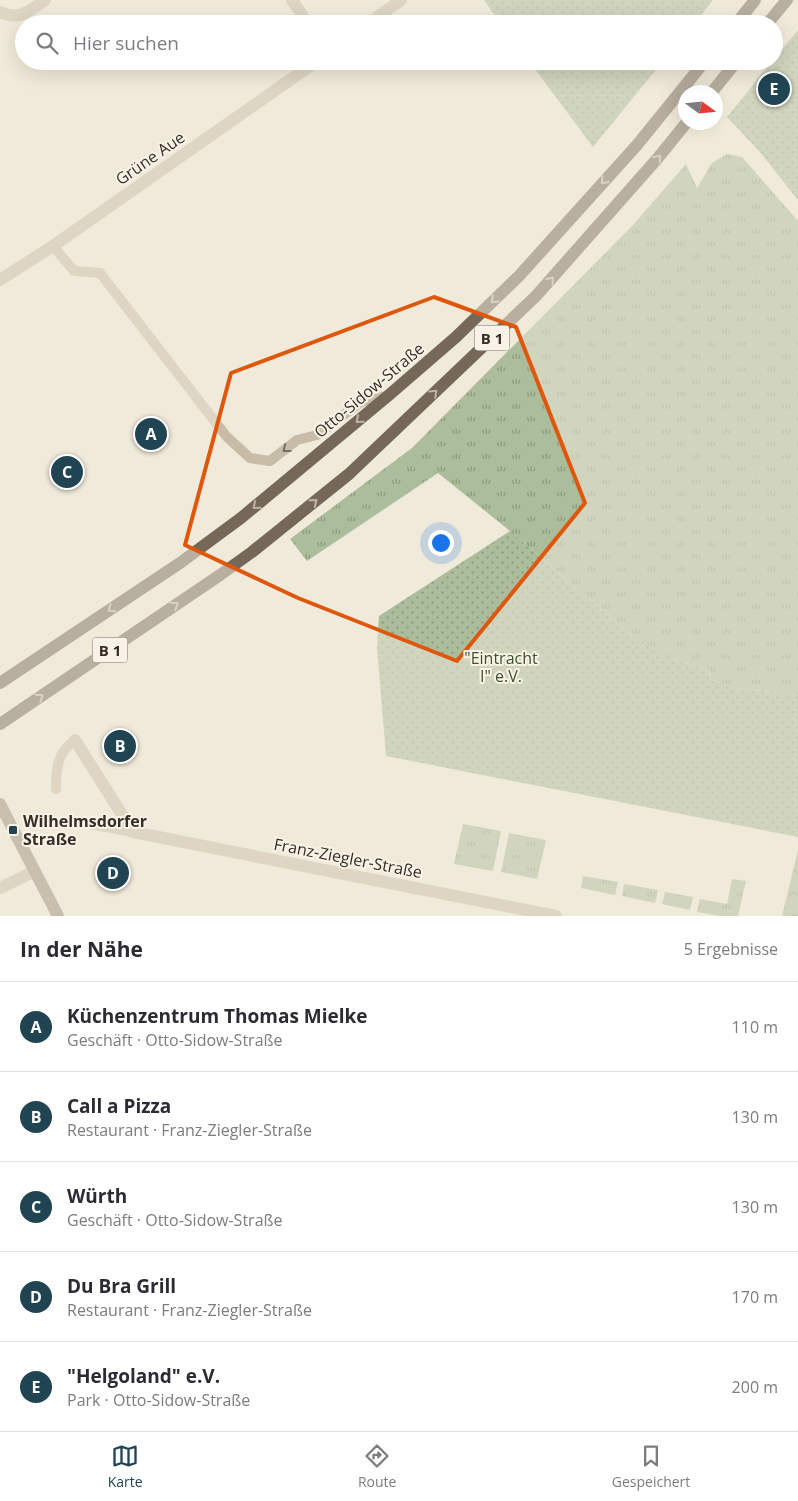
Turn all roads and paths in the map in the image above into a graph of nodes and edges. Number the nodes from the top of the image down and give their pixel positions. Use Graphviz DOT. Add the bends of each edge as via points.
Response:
graph roads {
  1 [pos="45,0"];
  2 [pos="292,0"];
  3 [pos="401,0"];
  4 [pos="755,0"];
  5 [pos="787,0"];
  6 [pos="0,12"];
  7 [pos="15,15"];
  8 [pos="15,15"];
  9 [pos="302,15"];
  10 [pos="380,15"];
  11 [pos="743,15"];
  12 [pos="774,15"];
  13 [pos="304,70"];
  14 [pos="698,70"];
  15 [pos="730,70"];
  16 [pos="718,85"];
  17 [pos="681,130"];
  18 [pos="53,246"];
  19 [pos="0,280"];
  20 [pos="389,395"];
  21 [pos="0,683"];
  22 [pos="0,724"];
  23 [pos="75,740"];
  24 [pos="56,789"];
  25 [pos="0,804"];
  26 [pos="90,824"];
  27 [pos="134,832"];
  28 [pos="35,871"];
  29 [pos="0,888"];
  30 [pos="58,916"];
  31 [pos="556,916"];
  1 -- 7 [label="street" via="26,13"];
  2 -- 9 [label="street"];
  3 -- 10 [label="street"];
  4 -- 11 [label="main road"];
  5 -- 12 [label="main road"];
  6 -- 8 [label="street"];
  13 -- 18 [label="street, Grüne Aue"];
  14 -- 20 [label="main road, Otto-Sidow-Straße / B 1, one-way" via="637,145 519,276"];
  15 -- 16 [label="main road"];
  22 -- 17 [label="main road, B 1, one-way" via="220,575 349,474 536,296"];
  18 -- 19 [label="street, Grüne Aue"];
  20 -- 18 [label="lane, one-way" via="361,402 316,434 297,440 270,461 250,458 227,437 100,273 74,271"];
  20 -- 21 [label="main road, Otto-Sidow-Straße / B 1, one-way" via="241,518 180,563"];
  23 -- 24 [label="lane" via="60,758"];
  23 -- 27 [label="street"];
  25 -- 28 [label="street"];
  26 -- 27 [label="lane, Franz-Ziegler-Straße"];
  27 -- 31 [label="street, Franz-Ziegler-Straße"];
  28 -- 29 [label="street"];
  28 -- 30 [label="street"];
}
